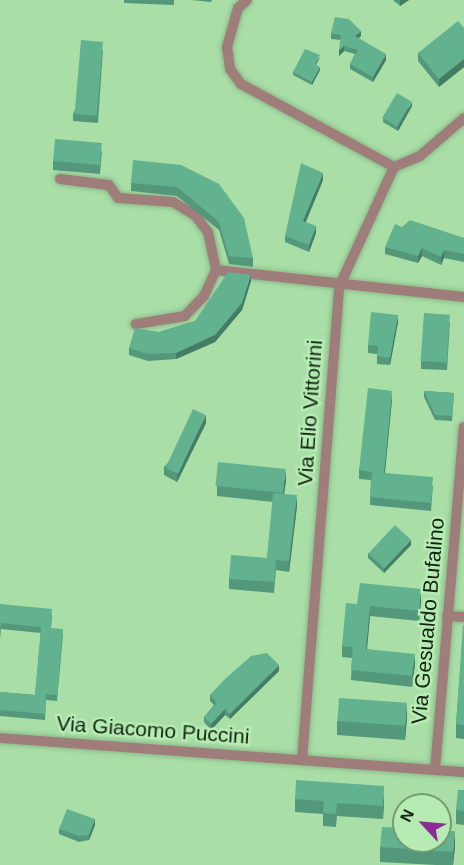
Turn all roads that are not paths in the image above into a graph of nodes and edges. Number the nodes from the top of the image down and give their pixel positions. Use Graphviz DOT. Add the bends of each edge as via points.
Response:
graph roads {
  1 [pos="247,0"];
  2 [pos="464,118"];
  3 [pos="394,167"];
  4 [pos="60,179"];
  5 [pos="216,270"];
  6 [pos="339,287"];
  7 [pos="464,297"];
  8 [pos="136,324"];
  9 [pos="464,427"];
  10 [pos="462,477"];
  11 [pos="447,616"];
  12 [pos="464,617"];
  13 [pos="0,738"];
  14 [pos="302,760"];
  15 [pos="435,770"];
  16 [pos="464,772"];
  1 -- 3 [label="street" via="238,8 226,47 230,69 241,84"];
  2 -- 3 [label="street" via="420,156"];
  3 -- 6 [label="street, Via Elio Vittorini"];
  4 -- 5 [label="street" via="109,185 118,198 180,207 208,232"];
  5 -- 6 [label="street"];
  5 -- 8 [label="street" via="204,296 185,316"];
  6 -- 7 [label="street"];
  6 -- 14 [label="street, Via Elio Vittorini"];
  9 -- 10 [label="street, Via Gesualdo Bufalino"];
  10 -- 11 [label="street, Via Gesualdo Bufalino"];
  11 -- 12 [label="street"];
  11 -- 15 [label="street, Via Gesualdo Bufalino"];
  13 -- 14 [label="street, Via Giacomo Puccini"];
  14 -- 15 [label="street, Via Giacomo Puccini"];
  15 -- 16 [label="street, Via Giacomo Puccini"];
}
